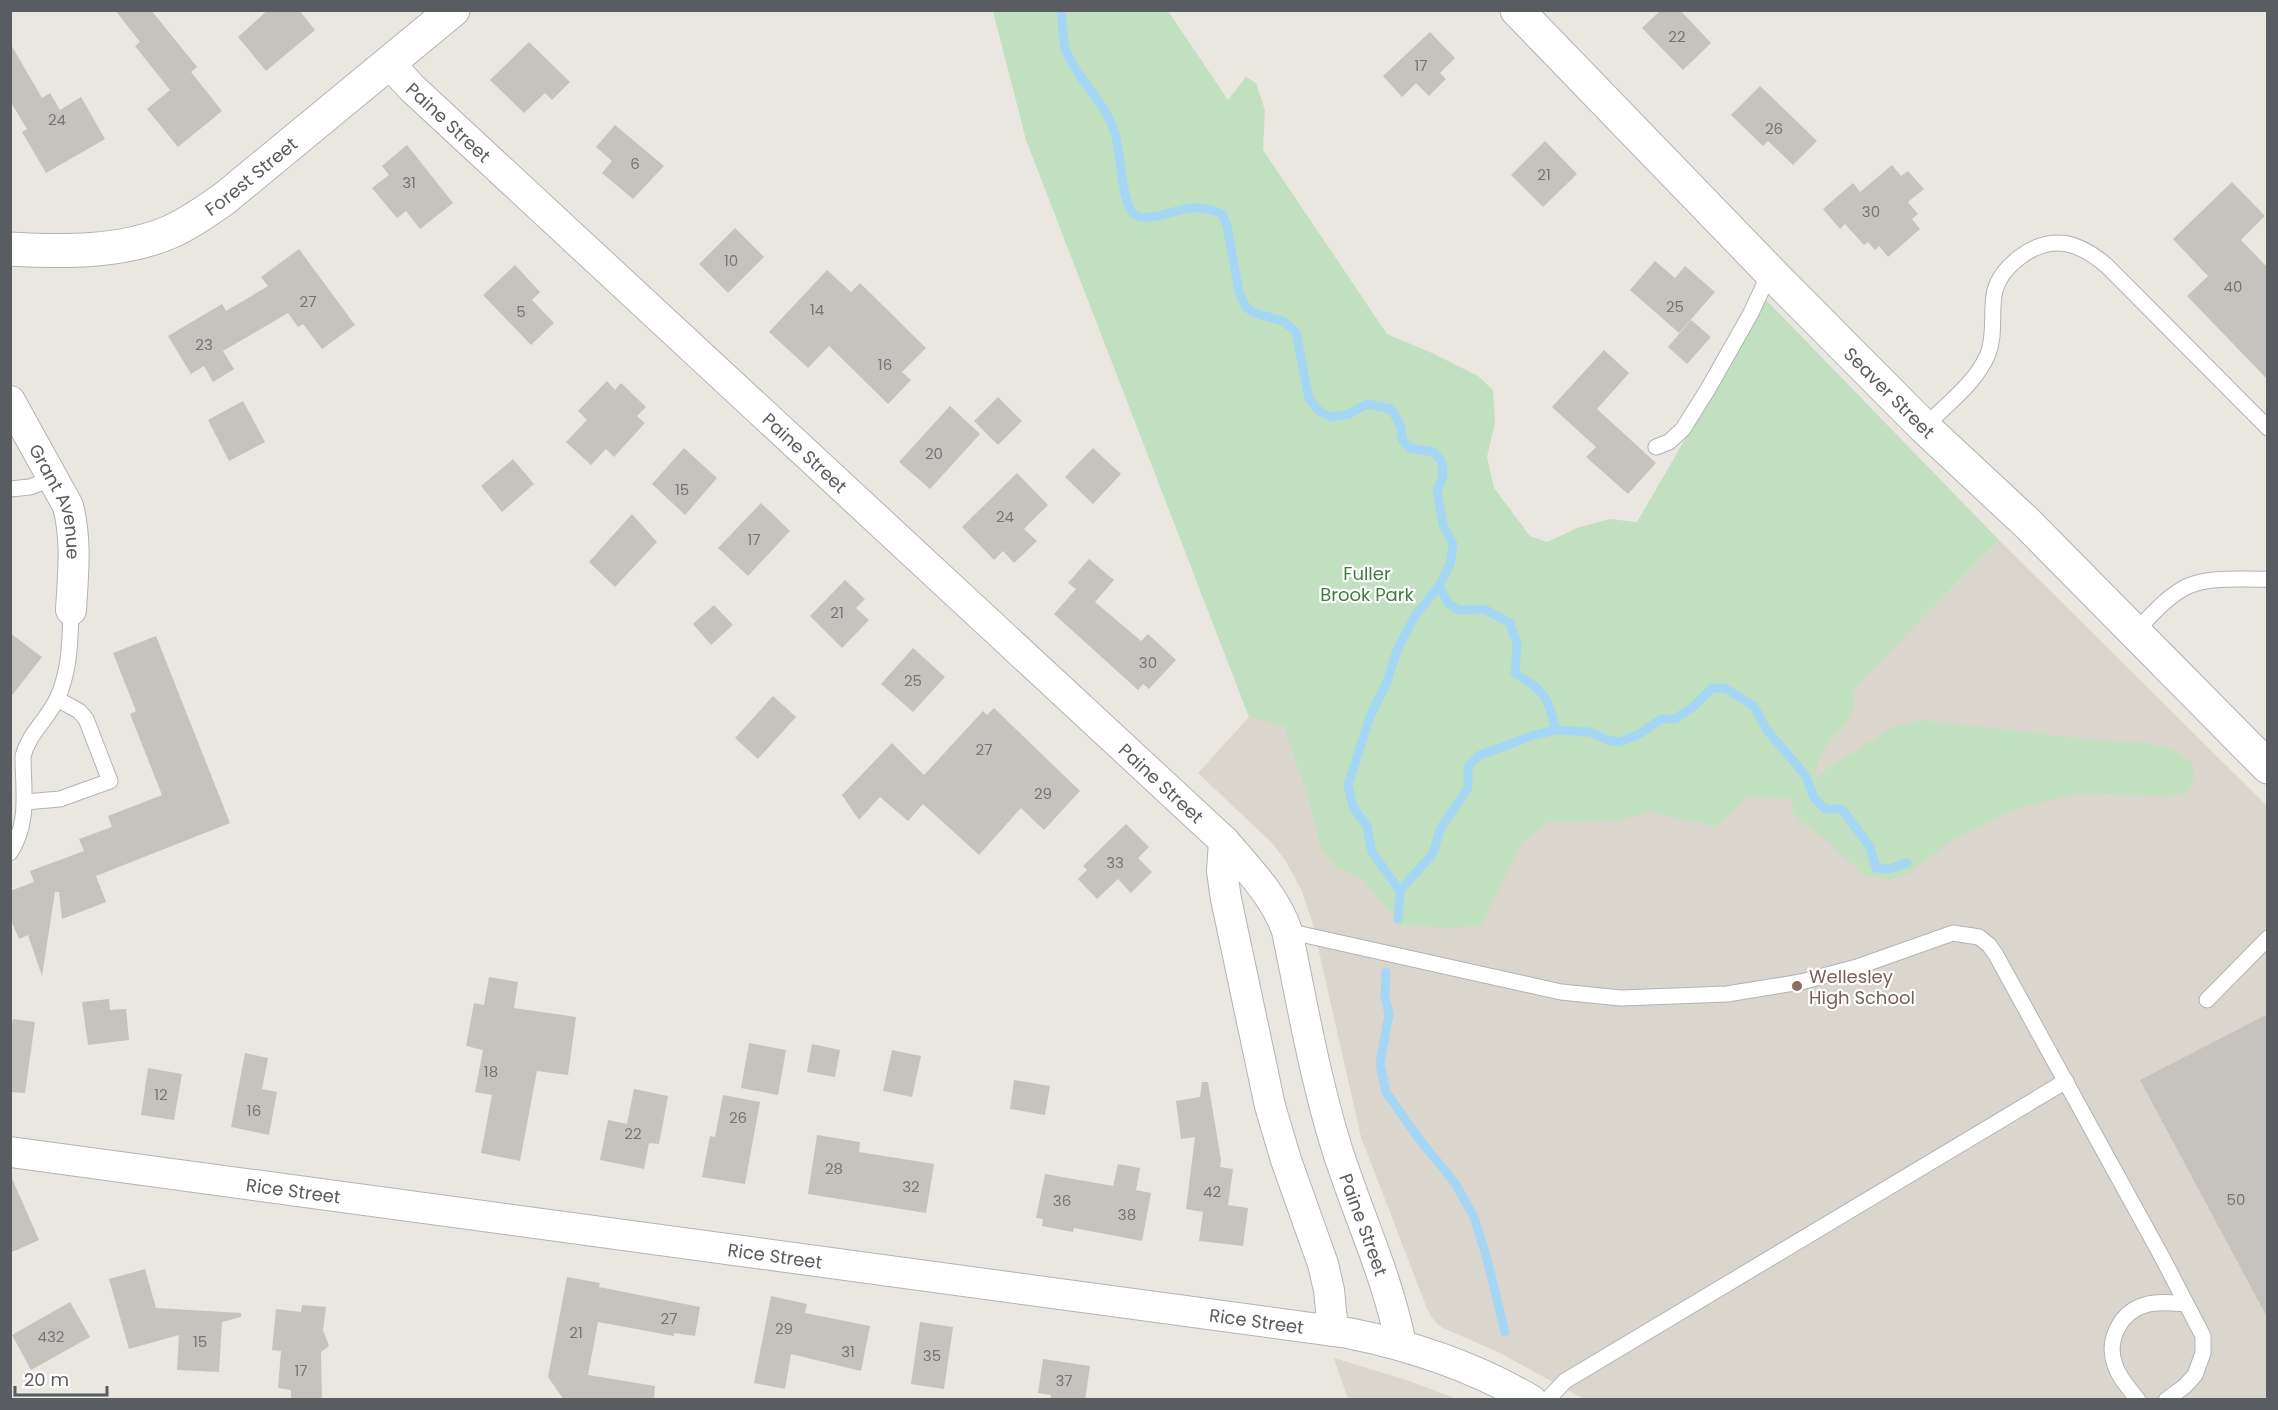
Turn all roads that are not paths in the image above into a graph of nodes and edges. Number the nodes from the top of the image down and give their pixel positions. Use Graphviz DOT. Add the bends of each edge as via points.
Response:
graph roads {
  1 [pos="453,10"];
  2 [pos="1517,10"];
  3 [pos="389,63"];
  4 [pos="10,249"];
  5 [pos="1770,272"];
  6 [pos="12,405"];
  7 [pos="1924,427"];
  8 [pos="2268,428"];
  9 [pos="1656,447"];
  10 [pos="54,478"];
  11 [pos="10,489"];
  12 [pos="2268,579"];
  13 [pos="71,610"];
  14 [pos="2135,632"];
  15 [pos="57,699"];
  16 [pos="2268,767"];
  17 [pos="25,802"];
  18 [pos="1224,841"];
  19 [pos="10,853"];
  20 [pos="1287,931"];
  21 [pos="2268,938"];
  22 [pos="2207,1000"];
  23 [pos="2066,1081"];
  24 [pos="10,1152"];
  25 [pos="2186,1304"];
  26 [pos="1333,1331"];
  27 [pos="1401,1345"];
  28 [pos="1531,1400"];
  29 [pos="1547,1400"];
  30 [pos="2138,1400"];
  31 [pos="2166,1400"];
  1 -- 3 [label="street, Forest Street"];
  2 -- 5 [label="street, Seaver Street"];
  3 -- 4 [label="street, Forest Street" via="225,198 179,228 112,247"];
  3 -- 18 [label="street, Paine Street"];
  5 -- 7 [label="street, Seaver Street"];
  5 -- 9 [label="lane" via="1751,313 1683,429 1669,442"];
  6 -- 10 [label="street, Grant Avenue"];
  7 -- 8 [label="lane" via="1969,382 1988,354 1993,299 2002,274 2026,253 2051,243 2079,246 2107,266"];
  7 -- 14 [label="street, Seaver Street"];
  10 -- 11 [label="lane"];
  10 -- 13 [label="street, Grant Avenue" via="73,525"];
  12 -- 14 [label="lane" via="2202,582 2188,587"];
  13 -- 15 [label="lane" via="67,672"];
  14 -- 16 [label="street, Seaver Street"];
  15 -- 17 [label="lane" via="25,747"];
  15 -- 17 [label="lane" via="86,719 110,781 60,799"];
  17 -- 19 [label="lane" via="23,824"];
  18 -- 20 [label="street, Paine Street" via="1267,892"];
  18 -- 26 [label="street" via="1222,871 1226,899 1263,1074 1281,1143 1326,1277"];
  20 -- 23 [label="lane" via="1561,992 1651,998 1727,994 1801,982 1857,967 1941,936 1966,933 1979,937 1996,955"];
  20 -- 27 [label="street, Paine Street" via="1336,1148 1392,1301"];
  21 -- 22 [label="lane"];
  23 -- 25 [label="lane"];
  23 -- 29 [label="lane" via="1565,1382"];
  24 -- 26 [label="street, Rice Street"];
  25 -- 30 [label="lane" via="2143,1306 2121,1322 2114,1335 2114,1363"];
  25 -- 31 [label="lane" via="2203,1336 2203,1353 2191,1381"];
  26 -- 27 [label="street, Rice Street"];
  27 -- 28 [label="street, Rice Street" via="1476,1372"];
}
